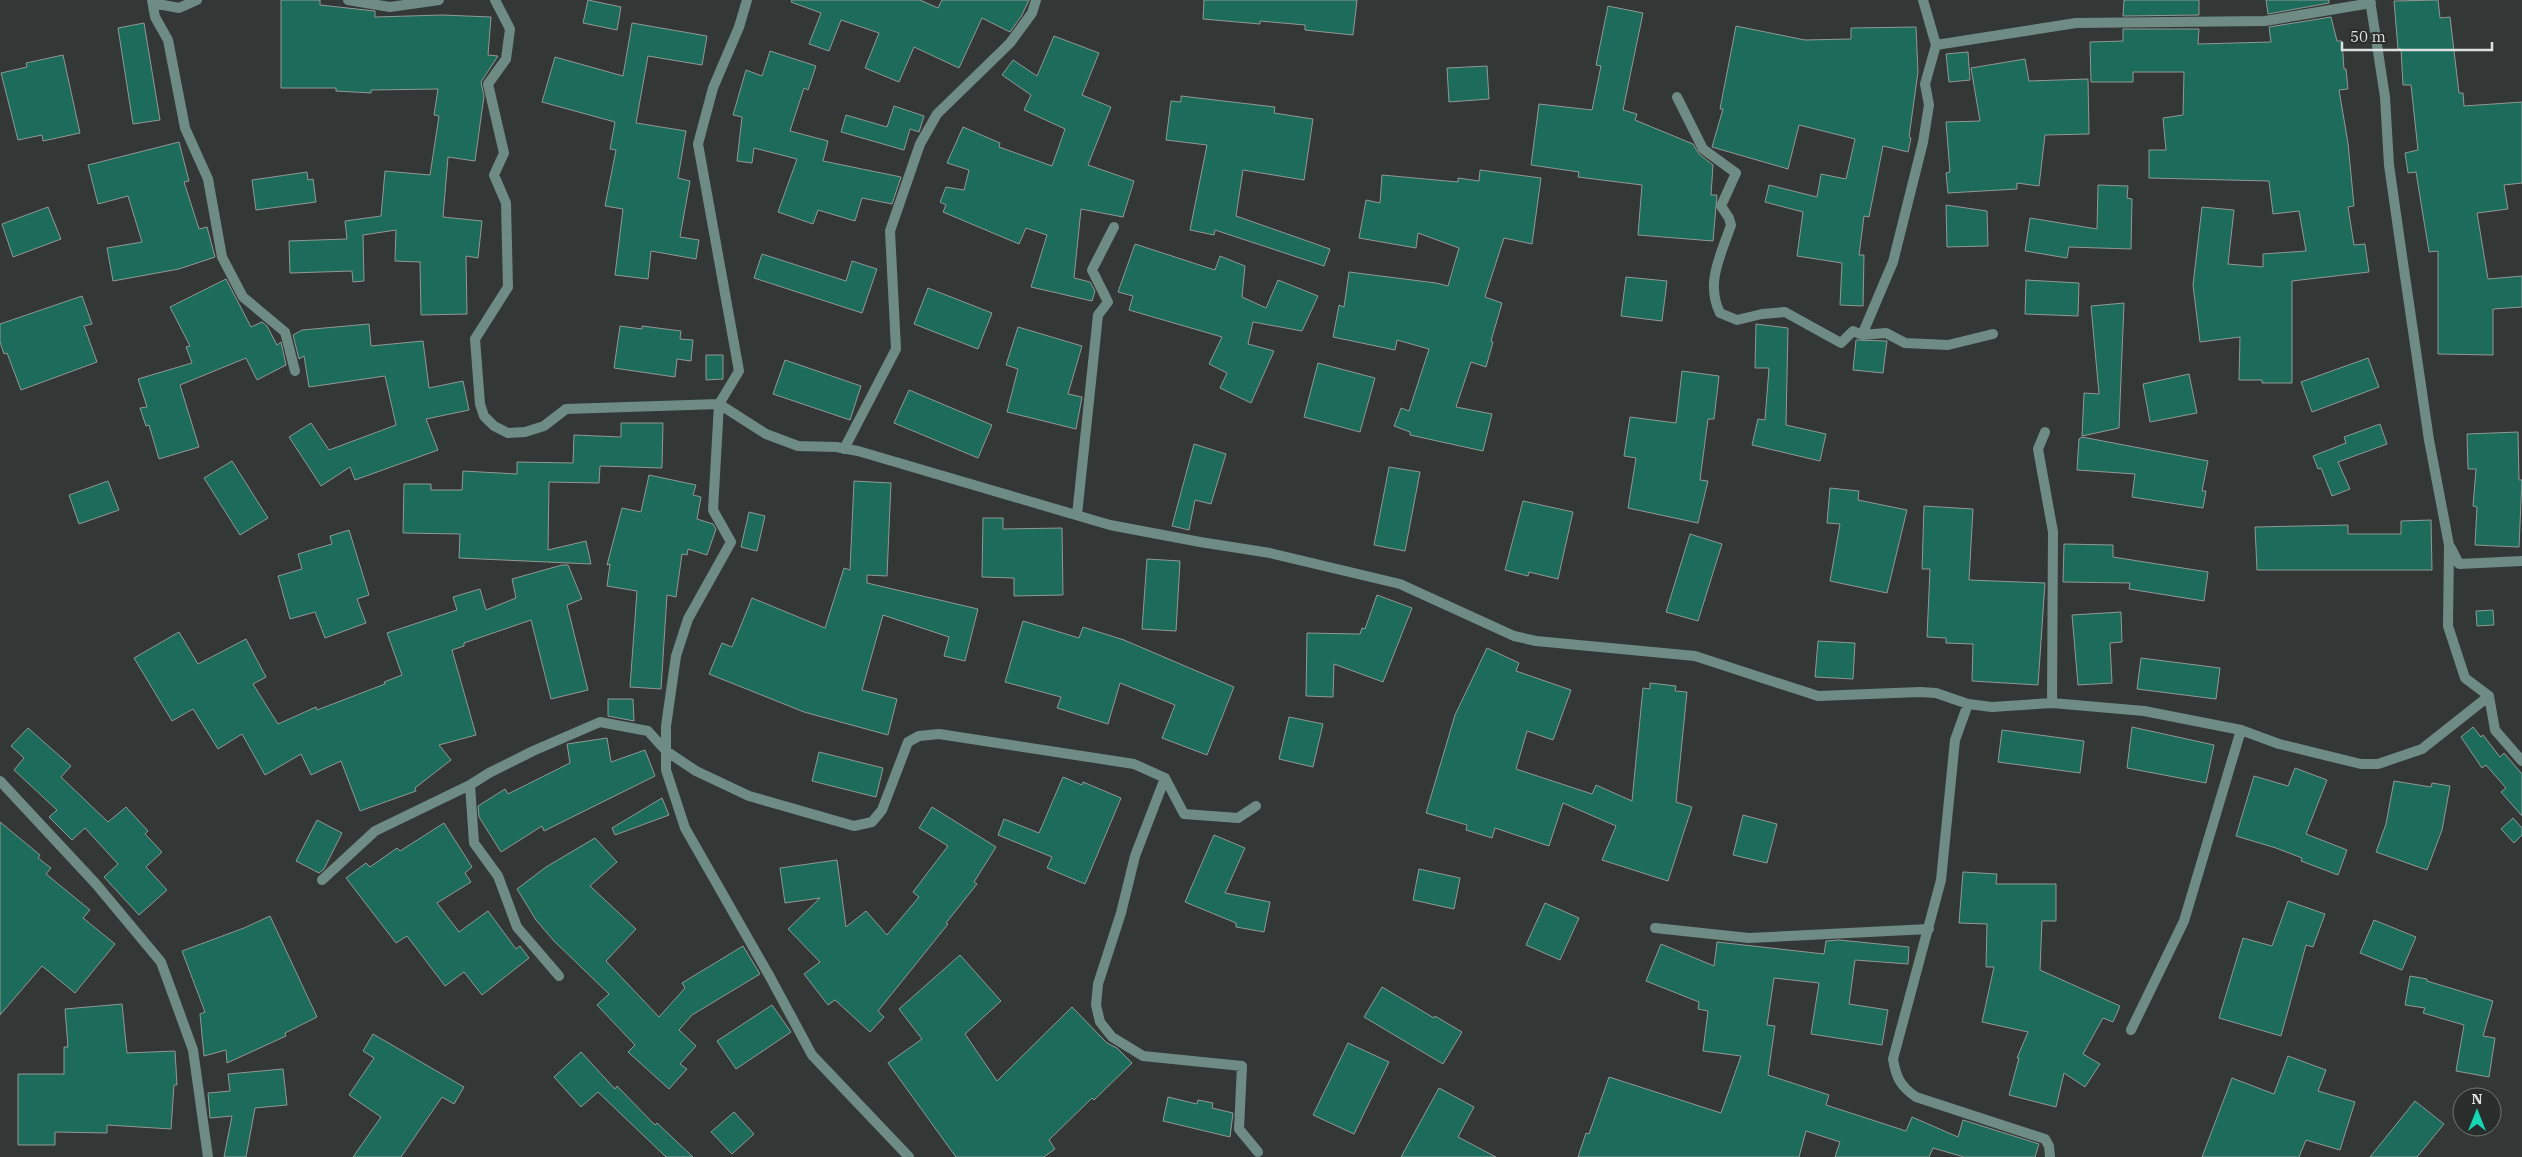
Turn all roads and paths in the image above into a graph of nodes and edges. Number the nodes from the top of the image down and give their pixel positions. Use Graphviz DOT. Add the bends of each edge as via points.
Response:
graph roads {
  1 [pos="197,0"];
  2 [pos="348,0"];
  3 [pos="439,0"];
  4 [pos="495,0"];
  5 [pos="747,0"];
  6 [pos="1036,0"];
  7 [pos="1923,0"];
  8 [pos="152,2"];
  9 [pos="2371,2"];
  10 [pos="1936,45"];
  11 [pos="1677,97"];
  12 [pos="1114,227"];
  13 [pos="1994,334"];
  14 [pos="1862,335"];
  15 [pos="295,371"];
  16 [pos="719,404"];
  17 [pos="2045,432"];
  18 [pos="844,448"];
  19 [pos="1077,515"];
  20 [pos="2449,545"];
  21 [pos="2522,561"];
  22 [pos="2489,696"];
  23 [pos="2052,703"];
  24 [pos="1968,704"];
  25 [pos="2241,730"];
  26 [pos="666,751"];
  27 [pos="2522,761"];
  28 [pos="1165,778"];
  29 [pos="0,781"];
  30 [pos="470,785"];
  31 [pos="1256,806"];
  32 [pos="322,880"];
  33 [pos="1655,928"];
  34 [pos="1929,929"];
  35 [pos="559,976"];
  36 [pos="2131,1030"];
  37 [pos="1258,1152"];
  38 [pos="208,1157"];
  39 [pos="909,1157"];
  40 [pos="2050,1157"];
  1 -- 8 [label="street" via="179,8"];
  2 -- 3 [label="street" via="390,7"];
  4 -- 16 [label="street" via="510,29 506,59 488,84 504,153 494,175 506,203 508,287 475,339 480,404 484,416 508,433 544,426 566,409"];
  5 -- 16 [label="street" via="713,88 698,144 739,371"];
  6 -- 18 [label="street" via="1032,13 1010,43 937,114 920,144 890,231 896,349"];
  7 -- 10 [label="street"];
  8 -- 15 [label="street" via="155,17 168,40 185,128 208,179 222,257 243,298 285,332"];
  9 -- 10 [label="street" via="2265,21 2076,23"];
  9 -- 20 [label="street" via="2401,249 2429,440"];
  10 -- 14 [label="street" via="1925,84 1929,105 1923,142 1893,262"];
  11 -- 14 [label="street" via="1703,149 1736,173 1721,206 1730,225 1712,284 1720,313 1738,320 1785,312 1841,343 1853,331"];
  12 -- 19 [label="street" via="1092,270 1108,302 1098,315"];
  13 -- 14 [label="street" via="1948,345 1905,343 1886,333"];
  16 -- 18 [label="street" via="766,434 798,446"];
  16 -- 26 [label="street" via="713,510 731,542 688,620 676,656 666,726"];
  17 -- 23 [label="street" via="2038,450 2053,532"];
  18 -- 19 [label="street"];
  19 -- 24 [label="street" via="1200,542 1270,553 1400,584 1506,633 1536,641 1695,656 1818,696 1920,692 1936,693"];
  20 -- 21 [label="street" via="2459,564"];
  20 -- 22 [label="street" via="2448,626 2465,678"];
  22 -- 25 [label="street" via="2422,749 2378,764 2331,758"];
  22 -- 27 [label="street" via="2495,730"];
  23 -- 24 [label="street" via="1992,707"];
  23 -- 25 [label="street" via="2144,711"];
  24 -- 34 [label="street" via="1955,740 1941,880"];
  25 -- 36 [label="street" via="2184,921"];
  26 -- 28 [label="street" via="696,771 749,796 854,826 872,822 882,810 908,742 919,736 939,734 1067,752 1134,764"];
  26 -- 30 [label="street" via="648,731 600,722 533,751"];
  26 -- 39 [label="street" via="666,770 684,828 812,1055"];
  28 -- 31 [label="street" via="1184,814 1238,818"];
  28 -- 37 [label="street" via="1135,856 1122,913 1098,984 1098,1014 1112,1037 1143,1056 1242,1066 1238,1129"];
  29 -- 38 [label="street" via="96,884 161,962 192,1050"];
  30 -- 32 [label="street" via="375,831"];
  30 -- 35 [label="street" via="474,842 498,876 517,926"];
  33 -- 34 [label="street" via="1749,938"];
  34 -- 40 [label="street" via="1893,1059 1895,1074 1902,1088 1916,1097 2044,1139 2050,1146"];
}
